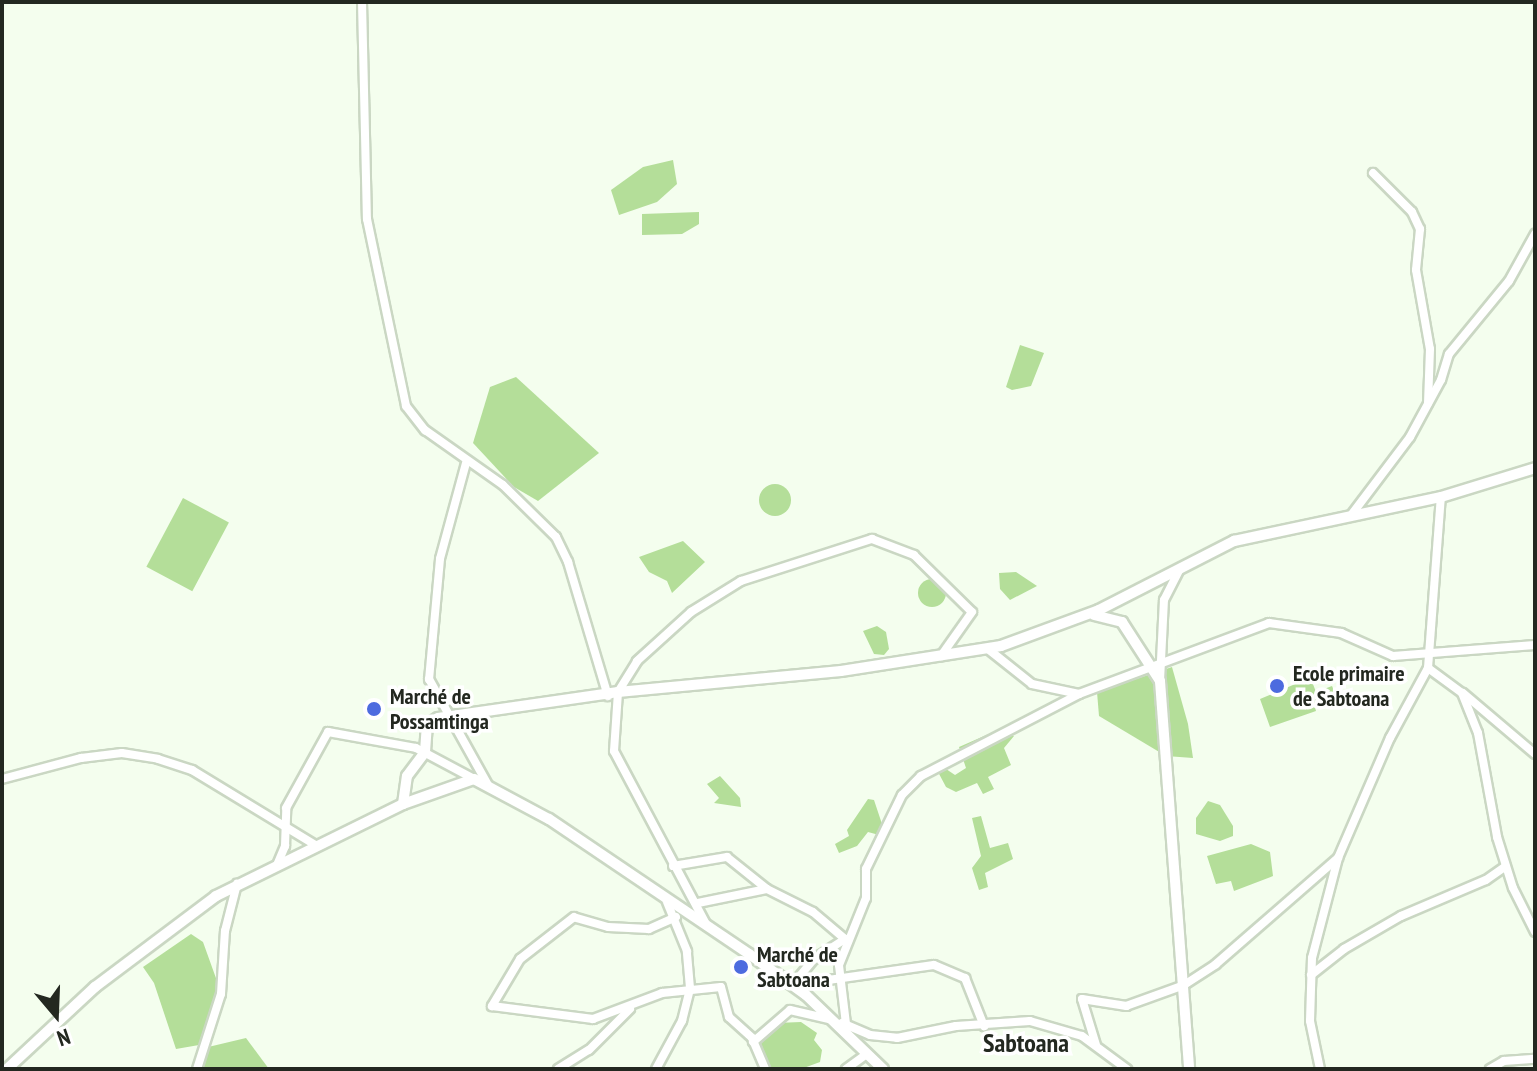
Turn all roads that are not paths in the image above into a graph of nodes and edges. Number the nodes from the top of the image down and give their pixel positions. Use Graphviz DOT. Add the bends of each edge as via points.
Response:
graph roads {
  1 [pos="362,2"];
  2 [pos="1373,173"];
  3 [pos="1535,234"];
  4 [pos="1427,408"];
  5 [pos="466,463"];
  6 [pos="1535,468"];
  7 [pos="1441,497"];
  8 [pos="1352,514"];
  9 [pos="1183,566"];
  10 [pos="1088,615"];
  11 [pos="1535,645"];
  12 [pos="988,649"];
  13 [pos="1432,652"];
  14 [pos="940,657"];
  15 [pos="1157,665"];
  16 [pos="1428,668"];
  17 [pos="1462,693"];
  18 [pos="613,694"];
  19 [pos="1079,694"];
  20 [pos="451,715"];
  21 [pos="425,752"];
  22 [pos="1535,754"];
  23 [pos="2,779"];
  24 [pos="474,779"];
  25 [pos="488,785"];
  26 [pos="403,804"];
  27 [pos="282,820"];
  28 [pos="317,846"];
  29 [pos="1338,858"];
  30 [pos="277,865"];
  31 [pos="673,866"];
  32 [pos="1506,866"];
  33 [pos="237,884"];
  34 [pos="767,889"];
  35 [pos="667,902"];
  36 [pos="698,903"];
  37 [pos="676,917"];
  38 [pos="708,931"];
  39 [pos="1535,932"];
  40 [pos="845,939"];
  41 [pos="1310,976"];
  42 [pos="838,977"];
  43 [pos="792,985"];
  44 [pos="1184,985"];
  45 [pos="690,988"];
  46 [pos="630,1008"];
  47 [pos="835,1021"];
  48 [pos="846,1024"];
  49 [pos="984,1026"];
  50 [pos="753,1042"];
  51 [pos="1096,1046"];
  52 [pos="867,1054"];
  53 [pos="1535,1059"];
  54 [pos="7,1069"];
  55 [pos="197,1069"];
  56 [pos="558,1069"];
  57 [pos="656,1069"];
  58 [pos="765,1069"];
  59 [pos="846,1069"];
  60 [pos="883,1069"];
  61 [pos="1127,1069"];
  62 [pos="1189,1069"];
  63 [pos="1320,1069"];
  64 [pos="1490,1069"];
  1 -- 5 [label="street" via="367,219 398,379 410,416"];
  2 -- 4 [label="street" via="1412,212 1420,229 1416,270 1430,349"];
  3 -- 4 [label="street" via="1509,281 1449,354"];
  4 -- 8 [label="street"];
  5 -- 18 [label="street" via="503,485 556,537"];
  5 -- 20 [label="street" via="443,536 430,645 429,679"];
  6 -- 7 [label="street"];
  7 -- 8 [label="street"];
  7 -- 13 [label="street" via="1435,526"];
  8 -- 9 [label="street" via="1234,541"];
  9 -- 10 [label="street"];
  9 -- 15 [label="street" via="1164,600"];
  10 -- 12 [label="street"];
  10 -- 15 [label="street" via="1122,622"];
  11 -- 13 [label="street"];
  12 -- 14 [label="street"];
  12 -- 19 [label="street" via="1032,684"];
  13 -- 15 [label="street" via="1393,656 1341,633 1279,622"];
  13 -- 16 [label="street"];
  14 -- 18 [label="street"];
  14 -- 18 [label="street" via="972,612 914,555 888,542 863,539 741,581 700,606 637,661"];
  15 -- 19 [label="street"];
  15 -- 44 [label="street"];
  16 -- 17 [label="street"];
  16 -- 29 [label="street" via="1390,738"];
  17 -- 22 [label="street"];
  17 -- 32 [label="street" via="1478,733"];
  18 -- 20 [label="street"];
  18 -- 31 [label="street" via="614,751"];
  19 -- 40 [label="street" via="910,785 869,859 866,898"];
  20 -- 21 [label="street" via="428,723"];
  20 -- 25 [label="street"];
  21 -- 24 [label="street"];
  21 -- 26 [label="street" via="407,776"];
  21 -- 27 [label="street" via="328,732"];
  23 -- 27 [label="street" via="81,758 130,754 185,767"];
  24 -- 25 [label="street"];
  24 -- 26 [label="street"];
  25 -- 35 [label="street" via="619,864"];
  26 -- 28 [label="street"];
  27 -- 28 [label="street"];
  27 -- 30 [label="street" via="285,846"];
  28 -- 30 [label="street"];
  29 -- 41 [label="street"];
  29 -- 44 [label="street" via="1216,964"];
  30 -- 33 [label="street"];
  31 -- 34 [label="street" via="727,857"];
  31 -- 36 [label="street"];
  32 -- 39 [label="street"];
  32 -- 41 [label="street" via="1486,880 1401,916"];
  33 -- 54 [label="street" via="95,987"];
  33 -- 55 [label="street" via="225,931 221,994"];
  34 -- 36 [label="street"];
  34 -- 40 [label="street" via="813,912"];
  35 -- 37 [label="street"];
  35 -- 38 [label="street"];
  36 -- 38 [label="street"];
  37 -- 45 [label="street" via="688,956"];
  37 -- 46 [label="street" via="649,929 608,927 574,917 520,959 492,1006 577,1020"];
  38 -- 43 [label="street"];
  40 -- 42 [label="street"];
  40 -- 43 [label="street" via="814,959"];
  41 -- 63 [label="street" via="1310,1021"];
  42 -- 43 [label="street"];
  42 -- 48 [label="street"];
  42 -- 49 [label="street" via="934,965 965,978"];
  43 -- 47 [label="street"];
  44 -- 51 [label="street" via="1126,1006 1082,999"];
  44 -- 62 [label="street"];
  45 -- 46 [label="street"];
  45 -- 50 [label="street" via="721,987 729,1017"];
  45 -- 57 [label="street" via="682,1021"];
  46 -- 56 [label="street" via="589,1050"];
  47 -- 48 [label="street"];
  47 -- 50 [label="street" via="790,1010"];
  47 -- 52 [label="street"];
  48 -- 49 [label="street" via="870,1035 897,1038"];
  49 -- 51 [label="street" via="1030,1021 1071,1031"];
  50 -- 58 [label="street"];
  51 -- 61 [label="street"];
  52 -- 59 [label="street"];
  52 -- 60 [label="street"];
  53 -- 64 [label="street" via="1504,1061"];
}
